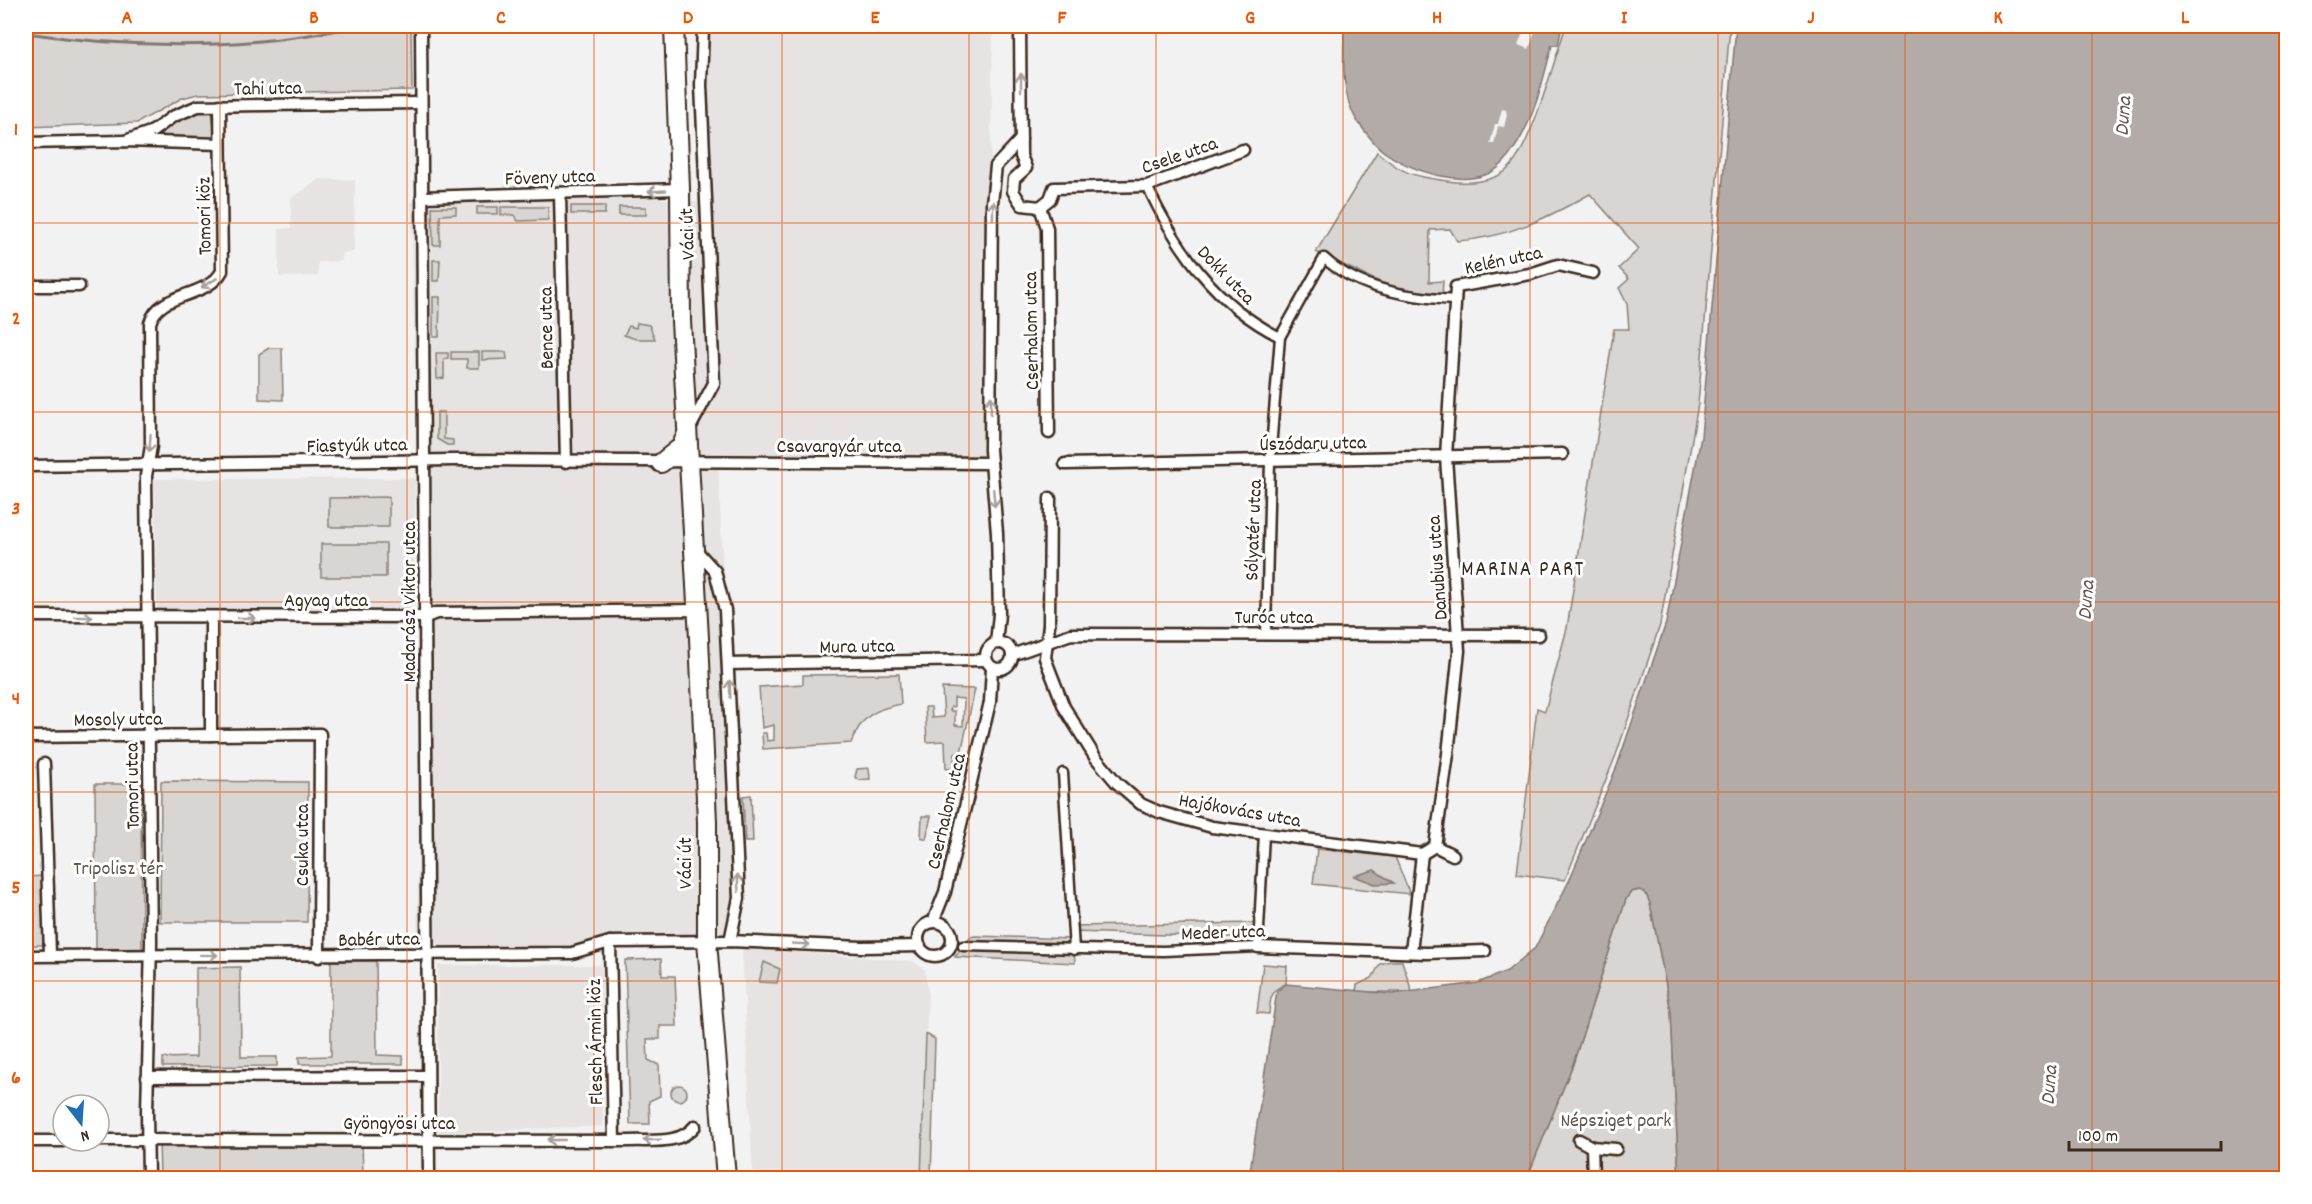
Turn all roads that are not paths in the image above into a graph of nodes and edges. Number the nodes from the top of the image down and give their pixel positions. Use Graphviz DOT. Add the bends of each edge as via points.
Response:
graph roads {
  1 [pos="674,26"];
  2 [pos="703,26"];
  3 [pos="1020,26"];
  4 [pos="421,28"];
  5 [pos="420,103"];
  6 [pos="220,105"];
  7 [pos="1021,139"];
  8 [pos="125,141"];
  9 [pos="26,143"];
  10 [pos="220,144"];
  11 [pos="1243,150"];
  12 [pos="1147,186"];
  13 [pos="680,189"];
  14 [pos="560,194"];
  15 [pos="422,197"];
  16 [pos="1040,207"];
  17 [pos="1324,258"];
  18 [pos="1593,273"];
  19 [pos="26,286"];
  20 [pos="79,286"];
  21 [pos="1456,287"];
  22 [pos="1455,300"];
  23 [pos="1280,337"];
  24 [pos="1049,433"];
  25 [pos="687,434"];
  26 [pos="426,442"];
  27 [pos="1562,454"];
  28 [pos="1446,457"];
  29 [pos="453,460"];
  30 [pos="425,461"];
  31 [pos="1270,461"];
  32 [pos="566,462"];
  33 [pos="661,463"];
  34 [pos="688,463"];
  35 [pos="990,463"];
  36 [pos="148,464"];
  37 [pos="1065,464"];
  38 [pos="26,466"];
  39 [pos="1050,498"];
  40 [pos="693,547"];
  41 [pos="697,610"];
  42 [pos="26,616"];
  43 [pos="426,617"];
  44 [pos="147,618"];
  45 [pos="211,618"];
  46 [pos="1266,634"];
  47 [pos="1458,636"];
  48 [pos="1539,636"];
  49 [pos="1048,640"];
  50 [pos="1001,644"];
  51 [pos="1012,655"];
  52 [pos="728,664"];
  53 [pos="993,666"];
  54 [pos="320,734"];
  55 [pos="211,735"];
  56 [pos="149,736"];
  57 [pos="26,737"];
  58 [pos="44,764"];
  59 [pos="1063,773"];
  60 [pos="1264,834"];
  61 [pos="1435,846"];
  62 [pos="1422,854"];
  63 [pos="1453,855"];
  64 [pos="938,923"];
  65 [pos="707,941"];
  66 [pos="730,941"];
  67 [pos="610,942"];
  68 [pos="919,942"];
  69 [pos="963,946"];
  70 [pos="1258,947"];
  71 [pos="1074,950"];
  72 [pos="1485,951"];
  73 [pos="1411,952"];
  74 [pos="151,954"];
  75 [pos="50,955"];
  76 [pos="426,955"];
  77 [pos="26,956"];
  78 [pos="319,957"];
  79 [pos="427,1076"];
  80 [pos="147,1077"];
  81 [pos="695,1126"];
  82 [pos="430,1139"];
  83 [pos="111,1140"];
  84 [pos="147,1140"];
  85 [pos="614,1140"];
  86 [pos="1579,1140"];
  87 [pos="26,1141"];
  88 [pos="51,1141"];
  89 [pos="1592,1147"];
  90 [pos="1616,1149"];
  91 [pos="148,1179"];
  92 [pos="429,1179"];
  93 [pos="726,1179"];
  94 [pos="1593,1179"];
  1 -- 13 [label="main road, Váci út"];
  2 -- 25 [label="street, Váci út" via="714,383"];
  7 -- 3 [label="street, one-way"];
  4 -- 5 [label="street, Madarász Viktor utca"];
  5 -- 6 [label="street, Tahi utca"];
  5 -- 15 [label="street, Madarász Viktor utca"];
  6 -- 8 [label="street, Tahi utca" via="185,110 153,131"];
  6 -- 10 [label="street, Tomori köz"];
  7 -- 16 [label="street" via="1026,168 1017,174 1013,184 1018,201 1028,207"];
  35 -- 7 [label="street, one-way" via="992,203 996,166"];
  8 -- 9 [label="street, Tahi utca"];
  8 -- 10 [label="street, Tahi utca"];
  10 -- 36 [label="street, Tomori köz, one-way" via="222,271 211,284 153,313"];
  11 -- 12 [label="street, Csele utca"];
  12 -- 16 [label="street, Csele utca" via="1054,188 1050,199"];
  12 -- 23 [label="street, Dokk utca" via="1198,273 1254,324"];
  13 -- 14 [label="street, Föveny utca, one-way"];
  13 -- 25 [label="main road, Váci út"];
  14 -- 15 [label="street, Föveny utca"];
  14 -- 32 [label="street, Bence utca"];
  15 -- 26 [label="street, Madarász Viktor utca"];
  16 -- 24 [label="street, Cserhalom utca" via="1047,228"];
  17 -- 22 [label="street, Kelén utca" via="1387,290"];
  17 -- 23 [label="street, Sólyatér utca"];
  18 -- 21 [label="street, Kelén utca" via="1558,265"];
  19 -- 20 [label="street"];
  21 -- 22 [label="street, Danubius utca"];
  22 -- 28 [label="street, Danubius utca"];
  23 -- 31 [label="street, Sólyatér utca"];
  25 -- 33 [label="main road" via="681,447"];
  25 -- 34 [label="main road, Váci út"];
  26 -- 29 [label="street" via="438,455"];
  26 -- 30 [label="street, Madarász Viktor utca"];
  27 -- 28 [label="street, Úszódaru utca"];
  28 -- 31 [label="street, Úszódaru utca"];
  28 -- 47 [label="street, Danubius utca"];
  29 -- 30 [label="street, Fiastyúk utca"];
  29 -- 32 [label="street, Fiastyúk utca"];
  30 -- 36 [label="street, Fiastyúk utca"];
  30 -- 43 [label="street, Madarász Viktor utca"];
  31 -- 37 [label="street, Úszódaru utca"];
  31 -- 46 [label="street, Sólyatér utca"];
  32 -- 33 [label="street, Fiastyúk utca"];
  33 -- 34 [label="street, Fiastyúk utca"];
  34 -- 35 [label="street, Csavargyár utca"];
  34 -- 40 [label="main road, Váci út"];
  35 -- 50 [label="street, one-way"];
  36 -- 38 [label="street, Fiastyúk utca"];
  36 -- 44 [label="street, Tomori utca"];
  39 -- 49 [label="street"];
  40 -- 41 [label="main road, Váci út"];
  40 -- 52 [label="street" via="715,571 725,610"];
  41 -- 43 [label="street, Agyag utca" via="436,613"];
  41 -- 65 [label="main road, Váci út" via="707,822"];
  42 -- 44 [label="street, Agyag utca, one-way"];
  45 -- 43 [label="street, Agyag utca, one-way"];
  43 -- 76 [label="street, Madarász Viktor utca"];
  44 -- 45 [label="street, Agyag utca"];
  44 -- 56 [label="street, Tomori utca"];
  45 -- 55 [label="street"];
  46 -- 47 [label="street, Turóc utca"];
  46 -- 49 [label="street, Turóc utca" via="1071,634"];
  47 -- 48 [label="street, Turóc utca"];
  47 -- 61 [label="street, Danubius utca"];
  49 -- 51 [label="street, Turóc utca"];
  49 -- 60 [label="street, Hajókovács utca" via="1045,658 1064,707 1101,765 1128,794 1141,804 1179,819"];
  50 -- 51 [label="street"];
  50 -- 53 [label="street" via="987,651"];
  51 -- 53 [label="street" via="1011,662"];
  52 -- 53 [label="street, Mura utca"];
  66 -- 52 [label="street, one-way" via="739,898"];
  53 -- 64 [label="street, Cserhalom utca" via="990,702"];
  54 -- 55 [label="street, Mosoly utca"];
  54 -- 78 [label="street, Csuka utca"];
  55 -- 56 [label="street, Mosoly utca"];
  56 -- 57 [label="street, Mosoly utca"];
  56 -- 74 [label="street, Tomori utca"];
  58 -- 75 [label="street"];
  59 -- 71 [label="street"];
  60 -- 62 [label="street, Hajókovács utca"];
  60 -- 70 [label="street"];
  61 -- 62 [label="street"];
  61 -- 63 [label="street"];
  62 -- 73 [label="street"];
  64 -- 68 [label="street" via="921,929"];
  64 -- 68 [label="street" via="951,936 948,950 934,956"];
  65 -- 66 [label="street"];
  65 -- 67 [label="street, Babér utca"];
  65 -- 93 [label="main road, Váci út"];
  66 -- 68 [label="street, one-way" via="862,947"];
  67 -- 76 [label="street, Babér utca" via="572,953"];
  67 -- 85 [label="street, Flesch Ármin köz"];
  69 -- 71 [label="street, Meder utca"];
  70 -- 71 [label="street, Meder utca"];
  70 -- 73 [label="street, Meder utca"];
  72 -- 73 [label="street, Meder utca"];
  74 -- 75 [label="street, Babér utca"];
  74 -- 78 [label="street, Babér utca, one-way"];
  74 -- 80 [label="street, Tomori utca"];
  75 -- 77 [label="street, Babér utca"];
  76 -- 78 [label="street, Babér utca"];
  76 -- 79 [label="street, Madarász Viktor utca"];
  79 -- 80 [label="street"];
  79 -- 82 [label="street, Madarász Viktor utca"];
  80 -- 84 [label="street, Tomori utca"];
  81 -- 85 [label="street, Gyöngyösi utca, one-way" via="687,1135 674,1139"];
  82 -- 84 [label="street, Gyöngyösi utca"];
  85 -- 82 [label="street, Gyöngyösi utca, one-way"];
  82 -- 92 [label="street, Madarász Viktor utca"];
  83 -- 84 [label="street, Gyöngyösi utca"];
  84 -- 91 [label="street, Tomori utca"];
  86 -- 89 [label="street"];
  87 -- 88 [label="street"];
  89 -- 90 [label="street"];
  89 -- 94 [label="street"];
}
